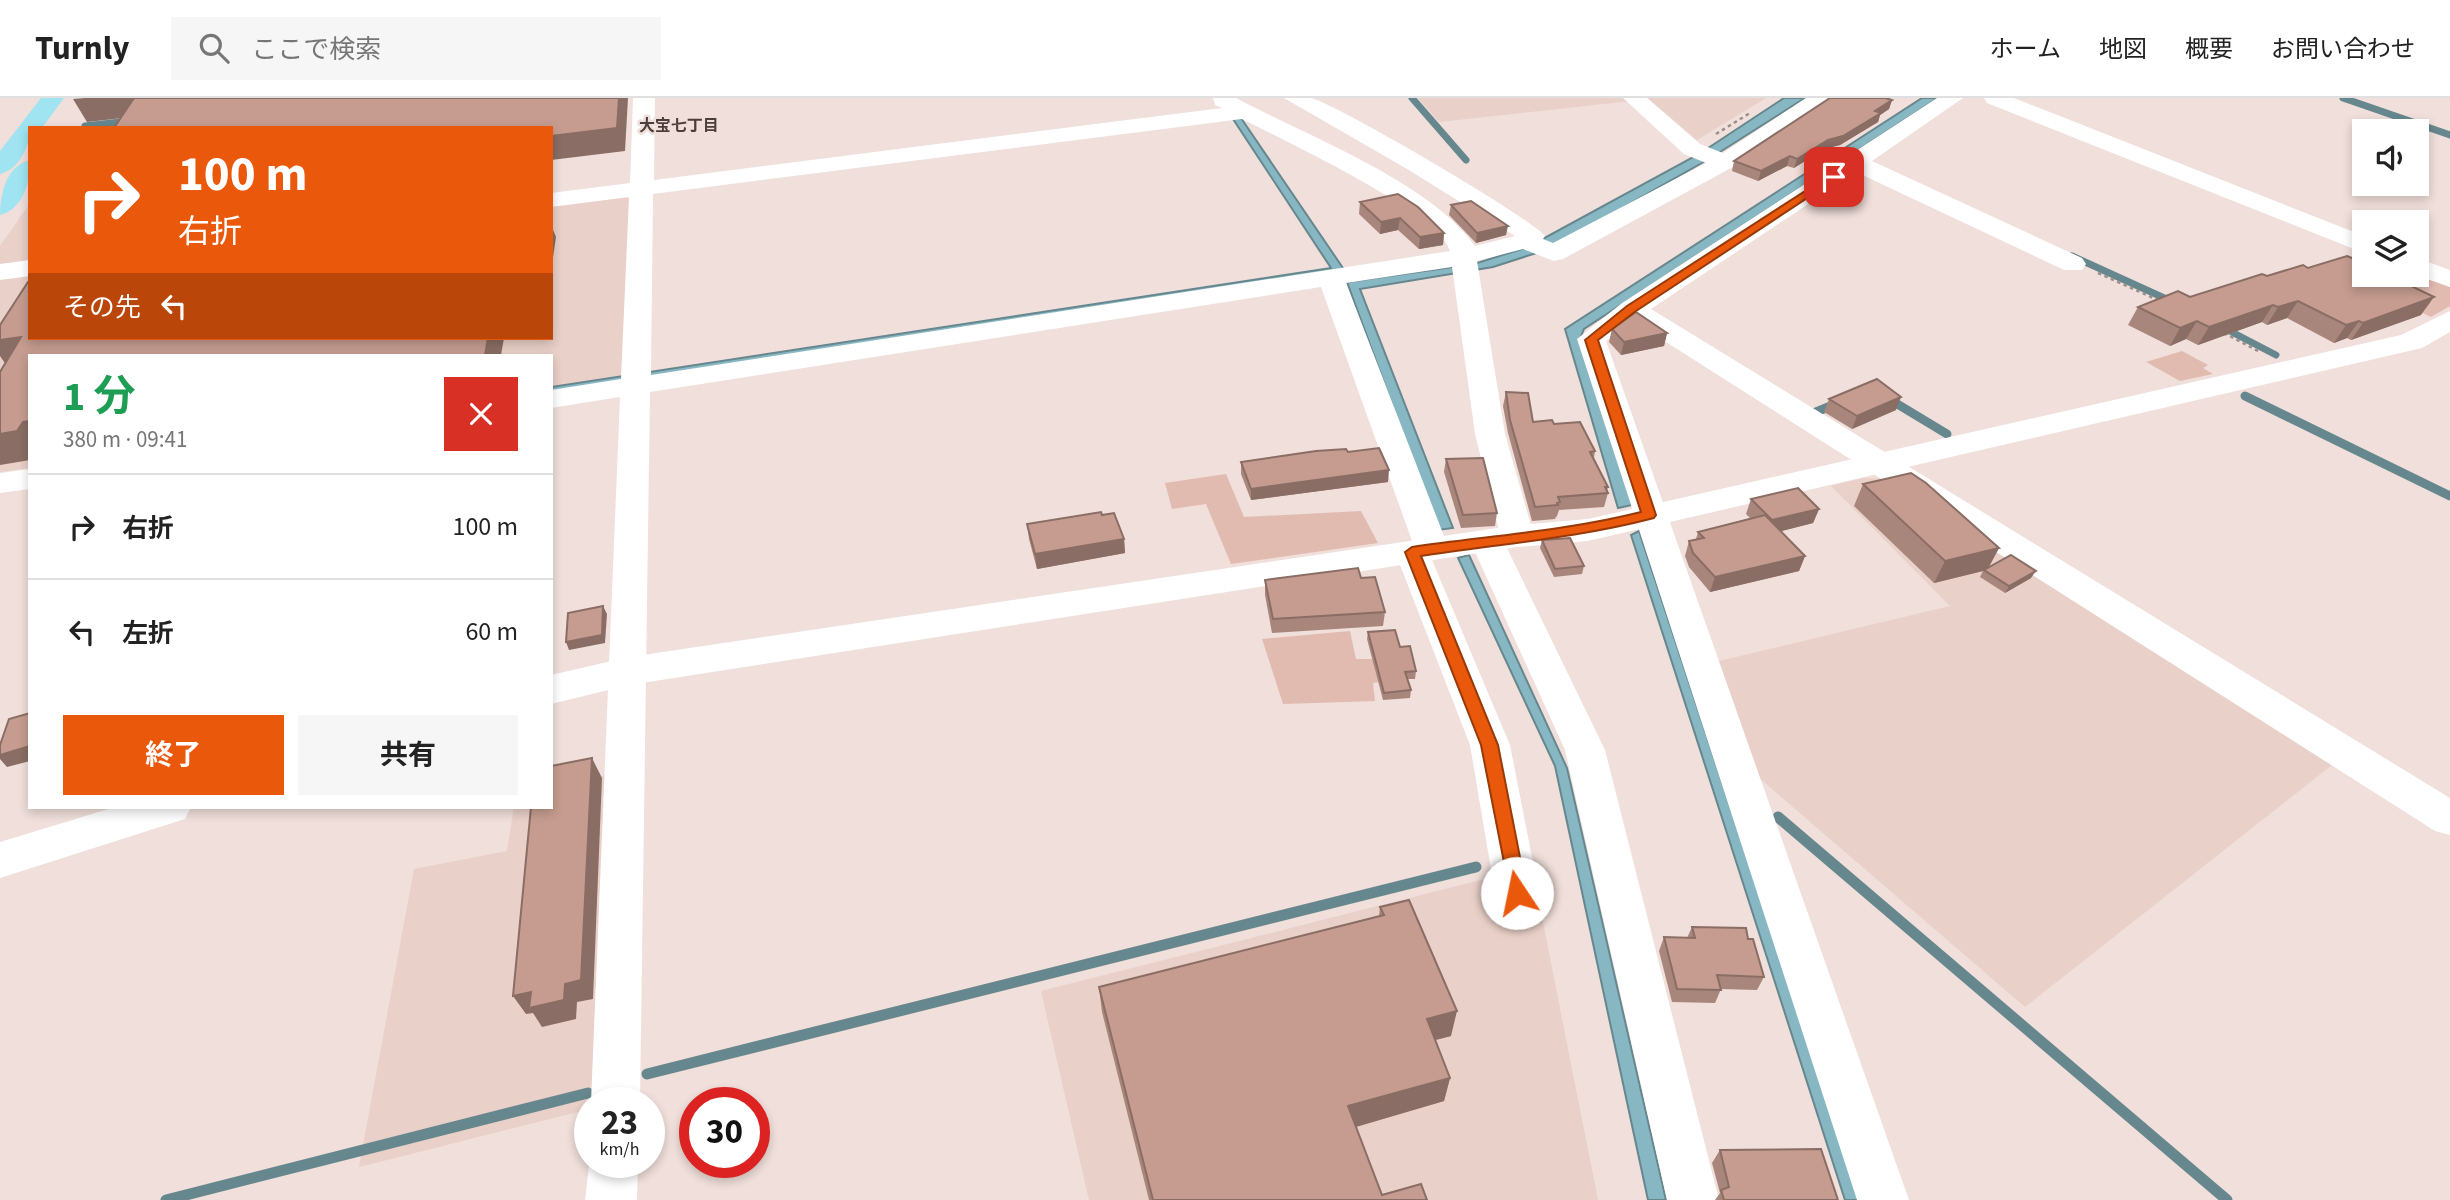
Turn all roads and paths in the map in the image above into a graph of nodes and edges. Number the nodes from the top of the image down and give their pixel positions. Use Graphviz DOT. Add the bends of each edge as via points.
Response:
graph roads {
  1 [pos="644,98"];
  2 [pos="1219,98"];
  3 [pos="1295,98"];
  4 [pos="1634,98"];
  5 [pos="1821,98"];
  6 [pos="1952,98"];
  7 [pos="1995,98"];
  8 [pos="65,108"];
  9 [pos="1754,111"];
  10 [pos="1244,113"];
  11 [pos="45,126"];
  12 [pos="28,142"];
  13 [pos="1708,155"];
  14 [pos="1856,163"];
  15 [pos="0,167"];
  16 [pos="28,170"];
  17 [pos="642,188"];
  18 [pos="553,200"];
  19 [pos="0,207"];
  20 [pos="2352,240"];
  21 [pos="1533,246"];
  22 [pos="1464,264"];
  23 [pos="2073,264"];
  24 [pos="28,268"];
  25 [pos="2429,271"];
  26 [pos="0,272"];
  27 [pos="1331,278"];
  28 [pos="2450,279"];
  29 [pos="2162,303"];
  30 [pos="1632,309"];
  31 [pos="2450,320"];
  32 [pos="2222,332"];
  33 [pos="2292,368"];
  34 [pos="637,379"];
  35 [pos="553,399"];
  36 [pos="1877,462"];
  37 [pos="28,479"];
  38 [pos="0,484"];
  39 [pos="1649,515"];
  40 [pos="1502,539"];
  41 [pos="1422,551"];
  42 [pos="629,671"];
  43 [pos="553,690"];
  44 [pos="164,809"];
  45 [pos="2450,819"];
  46 [pos="0,860"];
  47 [pos="1517,893"];
  48 [pos="615,1087"];
  49 [pos="612,1178"];
  50 [pos="611,1200"];
  51 [pos="1693,1200"];
  52 [pos="1882,1200"];
  1 -- 17 [label="street"];
  2 -- 10 [label="street"];
  3 -- 21 [label="street" via="1453,185 1532,236"];
  4 -- 13 [label="street"];
  5 -- 13 [label="street"];
  6 -- 14 [label="street"];
  7 -- 20 [label="street"];
  8 -- 11 [label="main road"];
  9 -- 13 [label="path"];
  10 -- 17 [label="street"];
  10 -- 22 [label="street" via="1419,205 1457,237"];
  12 -- 15 [label="main road"];
  13 -- 21 [label="street" via="1562,251"];
  14 -- 23 [label="street"];
  14 -- 30 [label="street"];
  16 -- 19 [label="main road"];
  17 -- 18 [label="street"];
  17 -- 34 [label="street"];
  21 -- 22 [label="street"];
  22 -- 27 [label="street"];
  22 -- 40 [label="street"];
  23 -- 29 [label="path"];
  24 -- 26 [label="street"];
  25 -- 28 [label="street"];
  27 -- 34 [label="street"];
  27 -- 41 [label="street"];
  30 -- 36 [label="street"];
  30 -- 39 [label="street" via="1591,340"];
  31 -- 33 [label="street" via="2411,342"];
  32 -- 33 [label="path"];
  33 -- 36 [label="street"];
  34 -- 35 [label="street"];
  34 -- 42 [label="street"];
  36 -- 39 [label="street"];
  36 -- 45 [label="street"];
  37 -- 38 [label="street"];
  39 -- 40 [label="street" via="1588,530"];
  39 -- 52 [label="street"];
  40 -- 41 [label="street"];
  40 -- 51 [label="street" via="1585,750"];
  41 -- 42 [label="street"];
  41 -- 47 [label="street" via="1490,745"];
  42 -- 43 [label="street"];
  42 -- 48 [label="street"];
  44 -- 46 [label="street"];
  49 -- 50 [label="street"];
}
